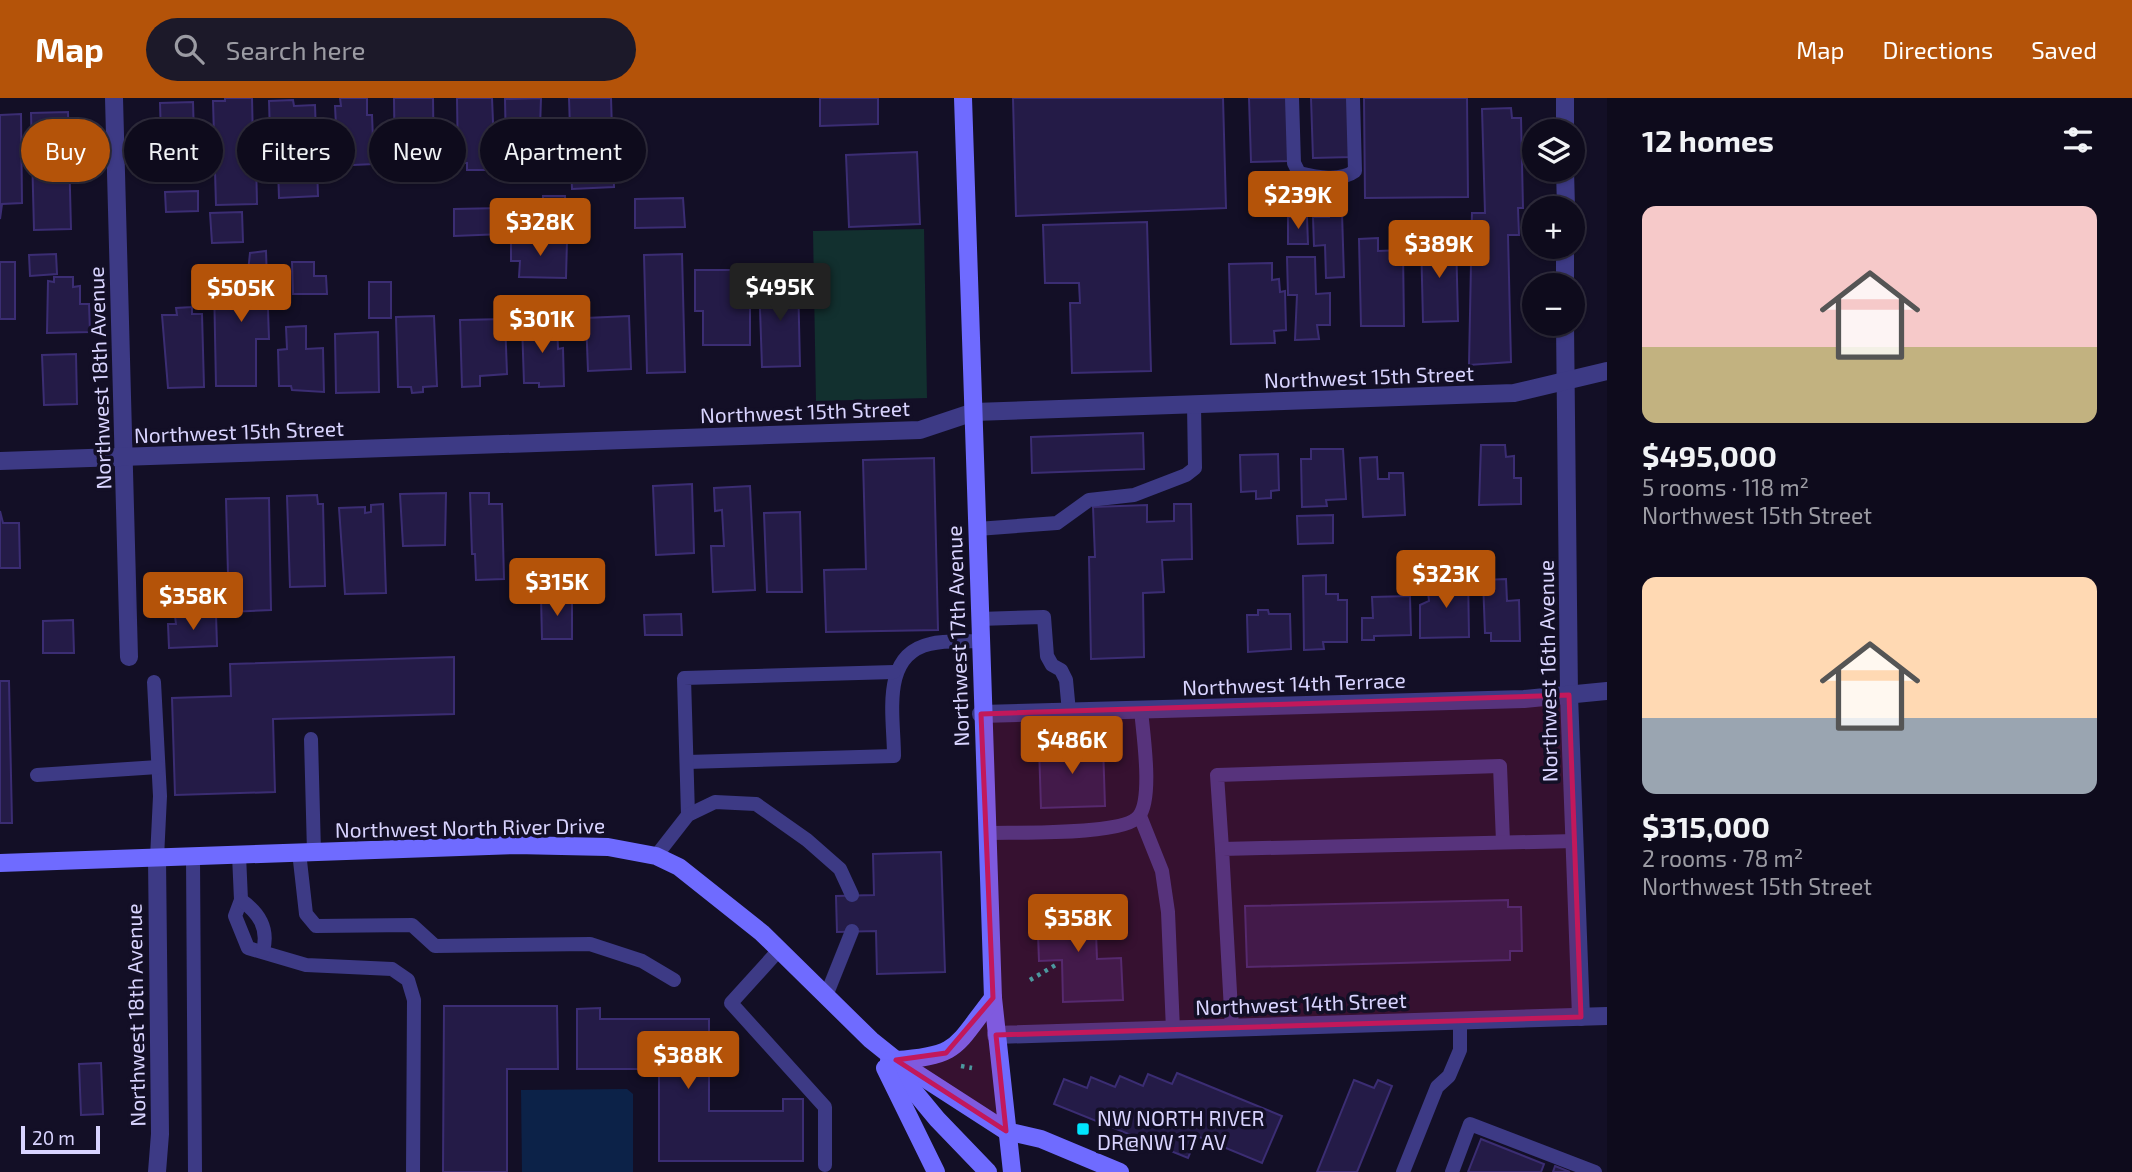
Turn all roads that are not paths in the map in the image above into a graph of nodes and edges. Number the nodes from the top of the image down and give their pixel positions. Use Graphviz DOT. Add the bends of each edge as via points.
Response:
graph roads {
  1 [pos="114,98"];
  2 [pos="963,98"];
  3 [pos="1292,98"];
  4 [pos="1353,98"];
  5 [pos="1565,98"];
  6 [pos="1565,119"];
  7 [pos="1565,336"];
  8 [pos="1607,371"];
  9 [pos="1564,382"];
  10 [pos="1194,405"];
  11 [pos="974,412"];
  12 [pos="125,457"];
  13 [pos="0,461"];
  14 [pos="977,528"];
  15 [pos="979,619"];
  16 [pos="979,641"];
  17 [pos="130,657"];
  18 [pos="894,672"];
  19 [pos="155,682"];
  20 [pos="1607,691"];
  21 [pos="1569,695"];
  22 [pos="1141,709"];
  23 [pos="1069,712"];
  24 [pos="981,714"];
  25 [pos="311,739"];
  26 [pos="687,762"];
  27 [pos="158,767"];
  28 [pos="37,775"];
  29 [pos="688,815"];
  30 [pos="1140,816"];
  31 [pos="987,833"];
  32 [pos="1575,841"];
  33 [pos="1503,842"];
  34 [pos="1222,849"];
  35 [pos="306,852"];
  36 [pos="239,855"];
  37 [pos="656,856"];
  38 [pos="193,857"];
  39 [pos="157,858"];
  40 [pos="0,863"];
  41 [pos="852,895"];
  42 [pos="241,900"];
  43 [pos="852,931"];
  44 [pos="779,950"];
  45 [pos="263,951"];
  46 [pos="674,979"];
  47 [pos="826,996"];
  48 [pos="993,998"];
  49 [pos="1607,1016"];
  50 [pos="1581,1017"];
  51 [pos="1460,1020"];
  52 [pos="1232,1028"];
  53 [pos="1173,1030"];
  54 [pos="996,1035"];
  55 [pos="871,1040"];
  56 [pos="896,1060"];
  57 [pos="1006,1131"];
  58 [pos="825,1165"];
  59 [pos="157,1172"];
  60 [pos="195,1172"];
  61 [pos="413,1172"];
  62 [pos="936,1172"];
  63 [pos="988,1172"];
  64 [pos="1012,1172"];
  65 [pos="1119,1172"];
  66 [pos="1403,1172"];
  67 [pos="1452,1172"];
  68 [pos="1595,1172"];
  1 -- 12 [label="street, Northwest 18th Avenue"];
  2 -- 11 [label="main road, Northwest 17th Avenue"];
  3 -- 4 [label="lane" via="1294,163 1299,173 1347,177 1355,171"];
  5 -- 6 [label="street"];
  7 -- 9 [label="street, Northwest 16th Avenue"];
  8 -- 9 [label="street, Northwest 15th Street"];
  9 -- 10 [label="street, Northwest 15th Street" via="1514,393"];
  9 -- 21 [label="street, Northwest 16th Avenue"];
  10 -- 11 [label="street, Northwest 15th Street"];
  10 -- 14 [label="lane" via="1195,468 1186,475 1134,495 1089,500 1057,523"];
  11 -- 12 [label="street, Northwest 15th Street" via="920,430"];
  11 -- 14 [label="main road, Northwest 17th Avenue"];
  12 -- 13 [label="street, Northwest 15th Street"];
  12 -- 17 [label="street, Northwest 18th Avenue"];
  14 -- 15 [label="main road, Northwest 17th Avenue"];
  15 -- 16 [label="main road, Northwest 17th Avenue"];
  15 -- 23 [label="lane" via="1044,617 1047,656 1066,680"];
  16 -- 18 [label="lane" via="929,644 904,656"];
  16 -- 24 [label="main road, Northwest 17th Avenue"];
  18 -- 26 [label="lane" via="894,757"];
  18 -- 26 [label="lane" via="684,678"];
  19 -- 27 [label="lane"];
  20 -- 21 [label="street, Northwest 14th Terrace"];
  21 -- 22 [label="street, Northwest 14th Terrace"];
  21 -- 32 [label="street, Northwest 16th Avenue"];
  22 -- 23 [label="street, Northwest 14th Terrace"];
  22 -- 30 [label="lane" via="1145,793"];
  23 -- 24 [label="street, Northwest 14th Terrace"];
  24 -- 31 [label="main road, Northwest 17th Avenue"];
  25 -- 35 [label="lane"];
  26 -- 29 [label="lane"];
  27 -- 28 [label="lane"];
  27 -- 39 [label="lane"];
  29 -- 37 [label="lane"];
  29 -- 41 [label="lane" via="715,802 756,804 840,869"];
  30 -- 31 [label="lane" via="1122,827 1107,829"];
  30 -- 53 [label="lane" via="1164,884"];
  31 -- 48 [label="main road, Northwest 17th Avenue"];
  32 -- 33 [label="lane"];
  32 -- 50 [label="street, Northwest 16th Avenue"];
  33 -- 34 [label="lane"];
  33 -- 34 [label="lane" via="1500,766 1217,775"];
  34 -- 52 [label="lane"];
  35 -- 36 [label="main road, Northwest North River Drive"];
  35 -- 37 [label="main road, Northwest North River Drive" via="574,845"];
  35 -- 46 [label="lane" via="306,914 316,926 412,925 435,946 590,944 642,961"];
  36 -- 38 [label="main road, Northwest North River Drive"];
  36 -- 42 [label="lane"];
  37 -- 44 [label="main road, Northwest North River Drive" via="722,899"];
  38 -- 39 [label="main road, Northwest North River Drive"];
  38 -- 60 [label="lane"];
  39 -- 40 [label="main road, Northwest North River Drive"];
  39 -- 59 [label="street, Northwest 18th Avenue"];
  42 -- 45 [label="lane" via="256,911 267,936"];
  42 -- 45 [label="lane" via="235,916 248,948"];
  43 -- 47 [label="lane"];
  44 -- 47 [label="main road, Northwest North River Drive"];
  44 -- 58 [label="lane" via="731,1003 825,1107"];
  45 -- 61 [label="lane" via="306,965 392,969 408,980 414,1000"];
  47 -- 55 [label="main road, Northwest North River Drive"];
  48 -- 54 [label="main road, Northwest 17th Avenue"];
  48 -- 56 [label="main road" via="946,1053"];
  49 -- 50 [label="street, Northwest 14th Street"];
  50 -- 51 [label="street, Northwest 14th Street"];
  51 -- 52 [label="street, Northwest 14th Street"];
  51 -- 66 [label="lane" via="1460,1050 1449,1076 1437,1087"];
  52 -- 53 [label="street, Northwest 14th Street"];
  53 -- 54 [label="street, Northwest 14th Street"];
  54 -- 57 [label="main road, Northwest 17th Avenue"];
  55 -- 56 [label="main road, Northwest North River Drive"];
  55 -- 62 [label="main road"];
  55 -- 63 [label="main road, Northwest North River Drive"];
  56 -- 57 [label="main road, Northwest North River Drive"];
  57 -- 64 [label="main road, Northwest 17th Avenue"];
  57 -- 65 [label="main road, Northwest North River Drive" via="1041,1139"];
  67 -- 68 [label="lane" via="1470,1124"];
}
